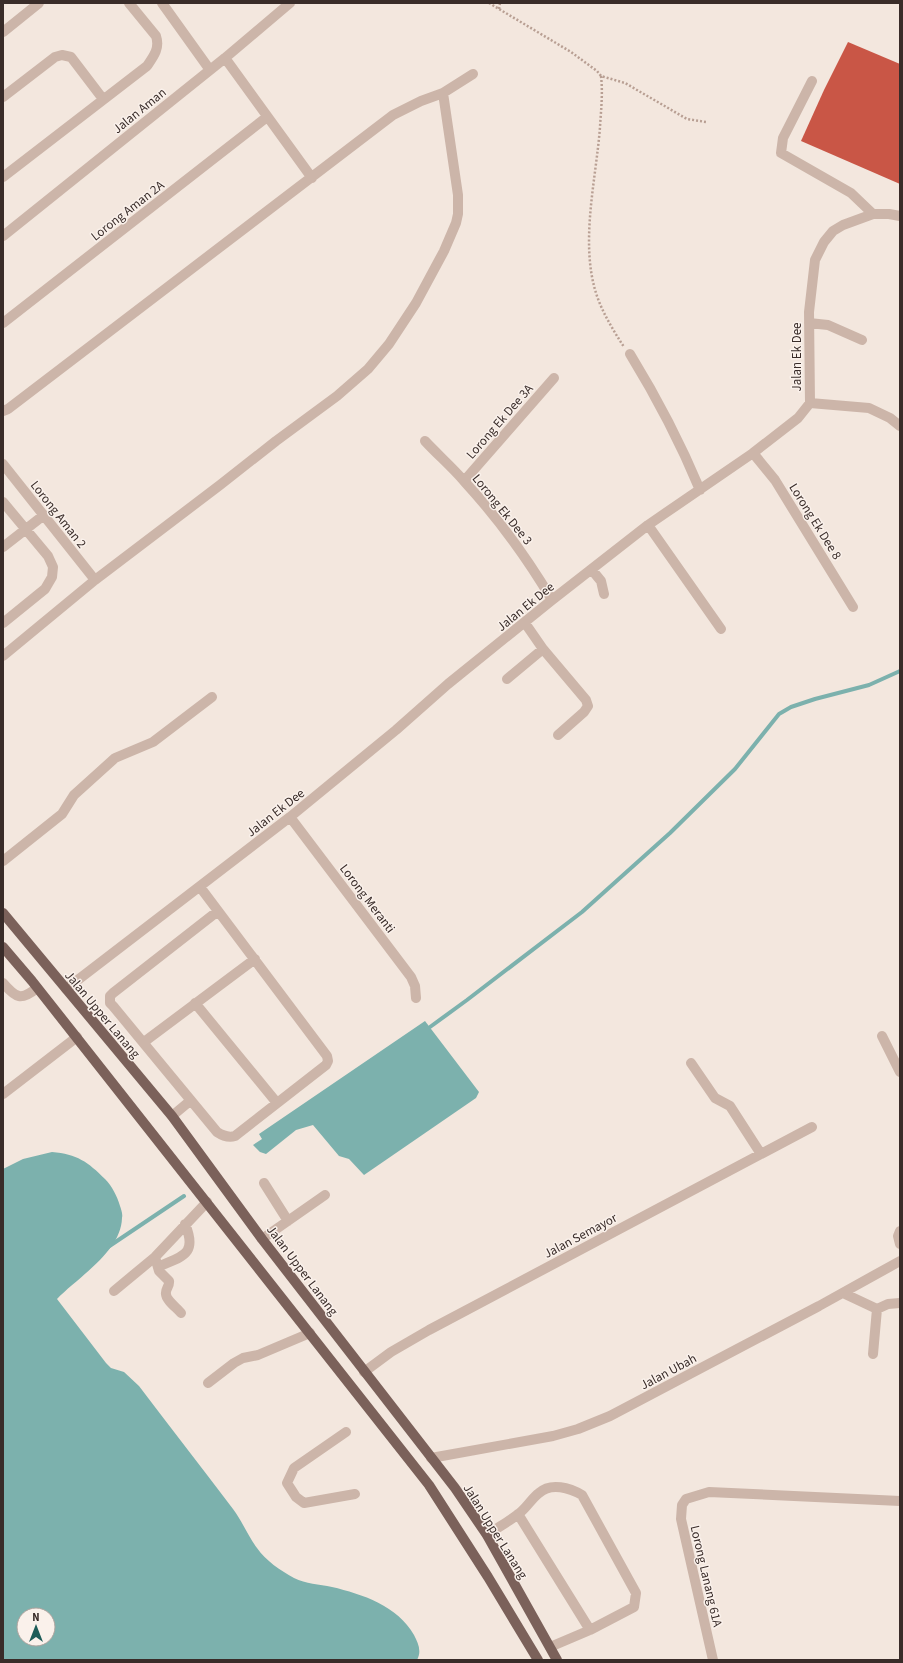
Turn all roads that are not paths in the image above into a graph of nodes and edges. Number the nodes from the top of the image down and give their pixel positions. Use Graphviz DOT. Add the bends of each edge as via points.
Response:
graph roads {
  1 [pos="39,3"];
  2 [pos="129,3"];
  3 [pos="162,3"];
  4 [pos="290,3"];
  5 [pos="3,32"];
  6 [pos="225,58"];
  7 [pos="210,70"];
  8 [pos="473,74"];
  9 [pos="812,81"];
  10 [pos="443,93"];
  11 [pos="3,97"];
  12 [pos="103,99"];
  13 [pos="268,117"];
  14 [pos="3,177"];
  15 [pos="312,178"];
  16 [pos="873,214"];
  17 [pos="900,216"];
  18 [pos="3,236"];
  19 [pos="3,323"];
  20 [pos="809,323"];
  21 [pos="862,340"];
  22 [pos="630,354"];
  23 [pos="554,378"];
  24 [pos="810,403"];
  25 [pos="3,411"];
  26 [pos="900,426"];
  27 [pos="425,442"];
  28 [pos="753,453"];
  29 [pos="5,471"];
  30 [pos="464,481"];
  31 [pos="700,490"];
  32 [pos="3,502"];
  33 [pos="44,516"];
  34 [pos="648,525"];
  35 [pos="26,529"];
  36 [pos="3,547"];
  37 [pos="592,570"];
  38 [pos="95,580"];
  39 [pos="604,594"];
  40 [pos="552,600"];
  41 [pos="853,607"];
  42 [pos="525,623"];
  43 [pos="3,624"];
  44 [pos="720,629"];
  45 [pos="543,649"];
  46 [pos="3,656"];
  47 [pos="507,679"];
  48 [pos="212,697"];
  49 [pos="558,734"];
  50 [pos="290,817"];
  51 [pos="3,861"];
  52 [pos="200,886"];
  53 [pos="218,911"];
  54 [pos="3,914"];
  55 [pos="3,947"];
  56 [pos="255,959"];
  57 [pos="3,983"];
  58 [pos="37,988"];
  59 [pos="66,989"];
  60 [pos="416,998"];
  61 [pos="195,1003"];
  62 [pos="882,1036"];
  63 [pos="77,1037"];
  64 [pos="144,1042"];
  65 [pos="692,1063"];
  66 [pos="900,1072"];
  67 [pos="3,1094"];
  68 [pos="190,1101"];
  69 [pos="277,1103"];
  70 [pos="172,1116"];
  71 [pos="812,1127"];
  72 [pos="761,1154"];
  73 [pos="264,1183"];
  74 [pos="325,1195"];
  75 [pos="207,1202"];
  76 [pos="288,1221"];
  77 [pos="185,1224"];
  78 [pos="900,1231"];
  79 [pos="262,1239"];
  80 [pos="900,1244"];
  81 [pos="155,1256"];
  82 [pos="900,1261"];
  83 [pos="158,1267"];
  84 [pos="114,1291"];
  85 [pos="843,1293"];
  86 [pos="900,1303"];
  87 [pos="878,1309"];
  88 [pos="181,1313"];
  89 [pos="310,1334"];
  90 [pos="873,1354"];
  91 [pos="364,1372"];
  92 [pos="208,1383"];
  93 [pos="346,1432"];
  94 [pos="431,1458"];
  95 [pos="354,1494"];
  96 [pos="900,1501"];
  97 [pos="518,1514"];
  98 [pos="487,1535"];
  99 [pos="590,1630"];
  100 [pos="550,1648"];
  101 [pos="538,1660"];
  102 [pos="557,1660"];
  103 [pos="713,1660"];
  1 -- 5 [label="street"];
  2 -- 12 [label="street" via="156,36 156,51 147,66"];
  3 -- 7 [label="street"];
  4 -- 6 [label="street, Jalan Aman"];
  6 -- 7 [label="street, Jalan Aman"];
  6 -- 13 [label="street"];
  7 -- 18 [label="street, Jalan Aman"];
  8 -- 10 [label="street"];
  9 -- 16 [label="street" via="783,138 781,152 851,193"];
  10 -- 15 [label="street" via="393,115"];
  10 -- 38 [label="street" via="458,195 458,214 444,252 398,331 368,369 337,396"];
  11 -- 12 [label="street" via="55,56 62,55 70,57"];
  12 -- 14 [label="street"];
  13 -- 15 [label="street"];
  13 -- 19 [label="street, Lorong Aman 2A"];
  15 -- 25 [label="street"];
  16 -- 17 [label="street, Jalan Ek Dee"];
  16 -- 20 [label="street, Jalan Ek Dee" via="833,231 824,242 815,260"];
  20 -- 21 [label="street" via="828,325"];
  20 -- 24 [label="street, Jalan Ek Dee"];
  22 -- 31 [label="street" via="684,452"];
  23 -- 30 [label="street, Lorong Ek Dee 3A"];
  24 -- 26 [label="street" via="869,408"];
  24 -- 28 [label="street, Jalan Ek Dee" via="798,418"];
  27 -- 30 [label="street, Lorong Ek Dee 3"];
  28 -- 31 [label="street, Jalan Ek Dee"];
  28 -- 41 [label="street, Lorong Ek Dee 8" via="775,480"];
  29 -- 33 [label="street, Lorong Aman 2"];
  30 -- 40 [label="street, Lorong Ek Dee 3" via="516,546"];
  31 -- 34 [label="street, Jalan Ek Dee"];
  32 -- 35 [label="street"];
  33 -- 35 [label="street"];
  33 -- 38 [label="street, Lorong Aman 2"];
  34 -- 37 [label="street, Jalan Ek Dee"];
  34 -- 44 [label="street"];
  35 -- 36 [label="street"];
  35 -- 43 [label="street" via="48,556 53,567 52,577 45,589"];
  37 -- 39 [label="street" via="601,581"];
  37 -- 40 [label="street, Jalan Ek Dee"];
  38 -- 46 [label="street"];
  40 -- 42 [label="street, Jalan Ek Dee"];
  42 -- 45 [label="street"];
  42 -- 50 [label="street, Jalan Ek Dee"];
  45 -- 47 [label="street"];
  45 -- 49 [label="street" via="586,700 588,706"];
  48 -- 51 [label="street" via="153,742 115,758 74,796 62,814"];
  50 -- 52 [label="street, Jalan Ek Dee"];
  50 -- 60 [label="street, Lorong Meranti" via="411,977"];
  52 -- 53 [label="street"];
  52 -- 59 [label="street, Jalan Ek Dee"];
  53 -- 56 [label="street"];
  53 -- 64 [label="street" via="110,996 110,1003"];
  54 -- 59 [label="main road, Jalan Upper Lanang"];
  55 -- 58 [label="main road"];
  56 -- 61 [label="street"];
  56 -- 69 [label="street" via="328,1058 326,1065"];
  57 -- 58 [label="street" via="12,994 20,997"];
  58 -- 63 [label="main road"];
  59 -- 70 [label="main road, Jalan Upper Lanang"];
  61 -- 64 [label="street"];
  61 -- 69 [label="street"];
  62 -- 66 [label="street"];
  63 -- 67 [label="street"];
  63 -- 75 [label="main road"];
  64 -- 68 [label="street"];
  65 -- 72 [label="street" via="715,1098 730,1106"];
  68 -- 69 [label="street" via="217,1132 225,1137 235,1136"];
  68 -- 70 [label="street"];
  70 -- 79 [label="main road, Jalan Upper Lanang"];
  71 -- 72 [label="street, Jalan Semayor"];
  72 -- 91 [label="street, Jalan Semayor" via="429,1330 391,1352"];
  73 -- 76 [label="street"];
  74 -- 76 [label="street"];
  75 -- 77 [label="street"];
  75 -- 89 [label="main road"];
  76 -- 79 [label="street"];
  77 -- 81 [label="street"];
  77 -- 83 [label="street" via="190,1235 189,1250"];
  78 -- 80 [label="street"];
  79 -- 91 [label="main road, Jalan Upper Lanang"];
  81 -- 83 [label="street"];
  81 -- 84 [label="street"];
  82 -- 85 [label="street, Jalan Ubah"];
  83 -- 88 [label="street" via="162,1276 170,1283 166,1296"];
  85 -- 87 [label="street"];
  85 -- 94 [label="street, Jalan Ubah" via="610,1416 578,1429 553,1436"];
  86 -- 87 [label="street" via="888,1304"];
  87 -- 90 [label="street"];
  89 -- 92 [label="street" via="258,1355 242,1358"];
  89 -- 101 [label="main road" via="429,1485"];
  91 -- 94 [label="main road, Jalan Upper Lanang"];
  93 -- 95 [label="street" via="294,1468 288,1483 296,1497 304,1503"];
  94 -- 98 [label="main road, Jalan Upper Lanang"];
  96 -- 103 [label="street, Lorong Lanang 61A" via="709,1492 686,1499 682,1505 681,1519"];
  97 -- 98 [label="street"];
  97 -- 99 [label="street"];
  97 -- 99 [label="street" via="540,1491 562,1487 582,1495 636,1593 634,1607"];
  98 -- 100 [label="main road, Jalan Upper Lanang"];
  99 -- 100 [label="street"];
  100 -- 102 [label="main road, Jalan Upper Lanang"];
}
